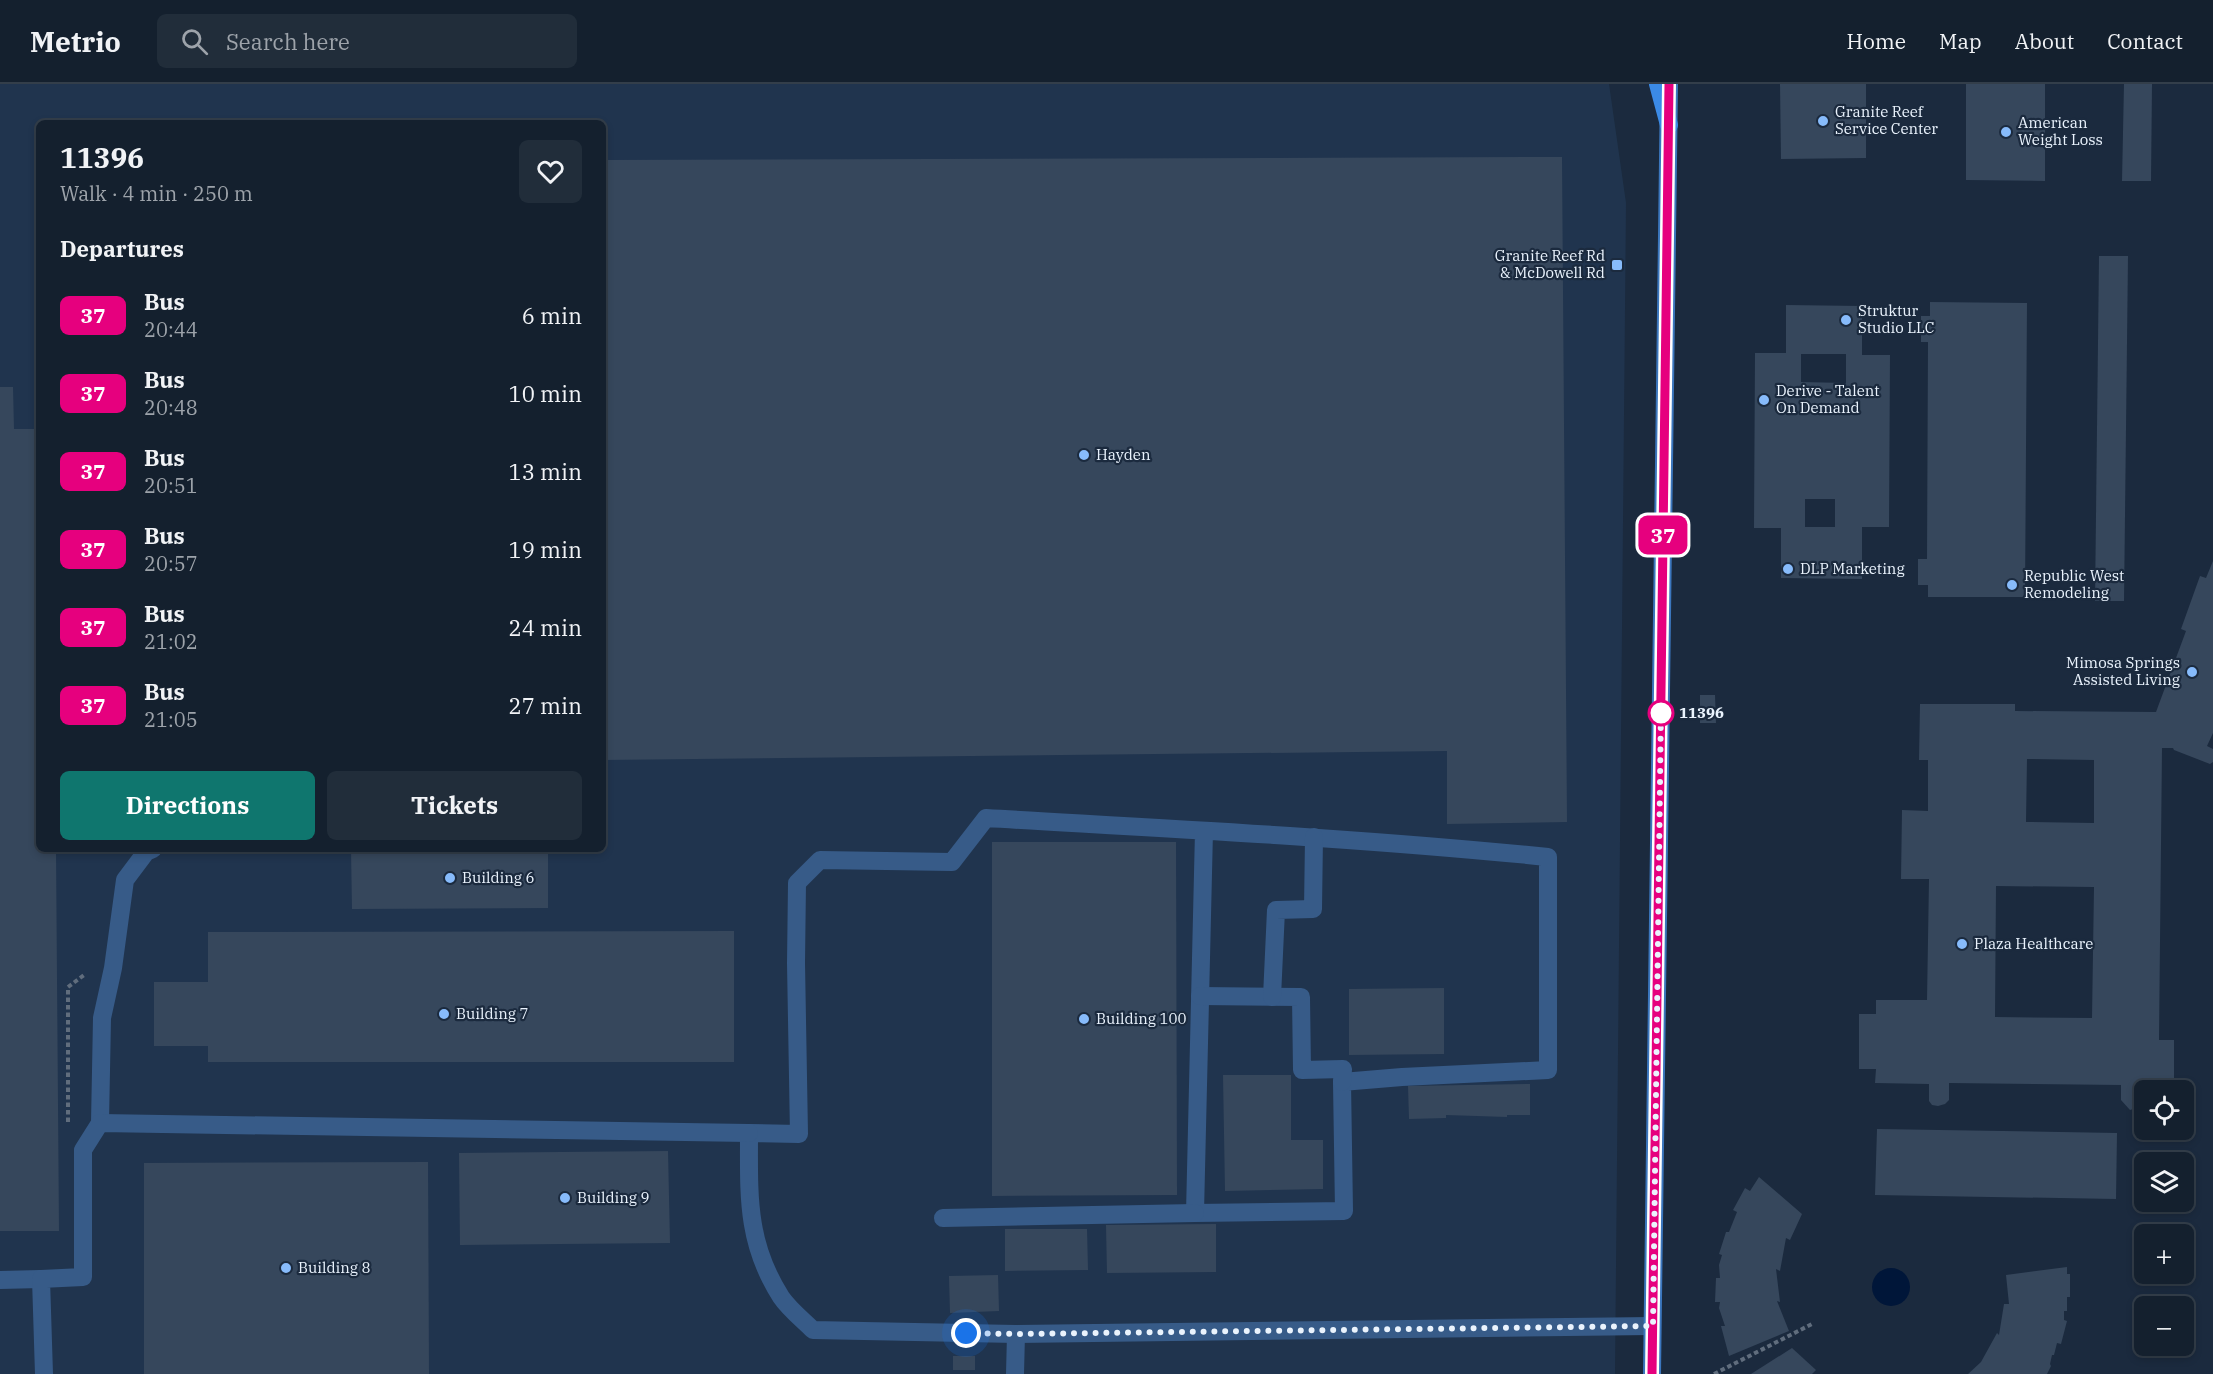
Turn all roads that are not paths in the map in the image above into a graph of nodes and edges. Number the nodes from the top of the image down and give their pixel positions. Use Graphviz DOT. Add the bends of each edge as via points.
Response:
graph roads {
  1 [pos="1658,84"];
  2 [pos="1669,84"];
  3 [pos="1668,125"];
  4 [pos="1204,831"];
  5 [pos="1314,837"];
  6 [pos="146,852"];
  7 [pos="1200,996"];
  8 [pos="1272,998"];
  9 [pos="1342,1082"];
  10 [pos="100,1123"];
  11 [pos="749,1132"];
  12 [pos="1195,1213"];
  13 [pos="944,1218"];
  14 [pos="41,1279"];
  15 [pos="0,1280"];
  16 [pos="1653,1326"];
  17 [pos="1016,1334"];
  18 [pos="44,1374"];
  19 [pos="1015,1374"];
  20 [pos="1652,1374"];
  1 -- 3 [label="main road"];
  2 -- 3 [label="street"];
  3 -- 16 [label="street"];
  4 -- 5 [label="lane"];
  4 -- 7 [label="lane"];
  4 -- 11 [label="lane" via="986,818 952,862 820,860 797,883 799,1134"];
  5 -- 8 [label="lane" via="1313,909 1276,910"];
  5 -- 9 [label="lane" via="1548,857 1548,1070"];
  6 -- 10 [label="lane" via="125,880 102,1018"];
  7 -- 8 [label="lane"];
  7 -- 12 [label="lane"];
  8 -- 9 [label="lane" via="1301,998 1302,1070 1343,1069"];
  9 -- 12 [label="lane" via="1344,1211"];
  10 -- 11 [label="lane"];
  10 -- 14 [label="lane" via="83,1150 83,1277"];
  11 -- 17 [label="lane" via="749,1202 759,1255 782,1298 813,1330"];
  12 -- 13 [label="lane"];
  14 -- 15 [label="lane"];
  14 -- 18 [label="lane"];
  16 -- 17 [label="lane"];
  16 -- 20 [label="street"];
  17 -- 19 [label="lane"];
}
